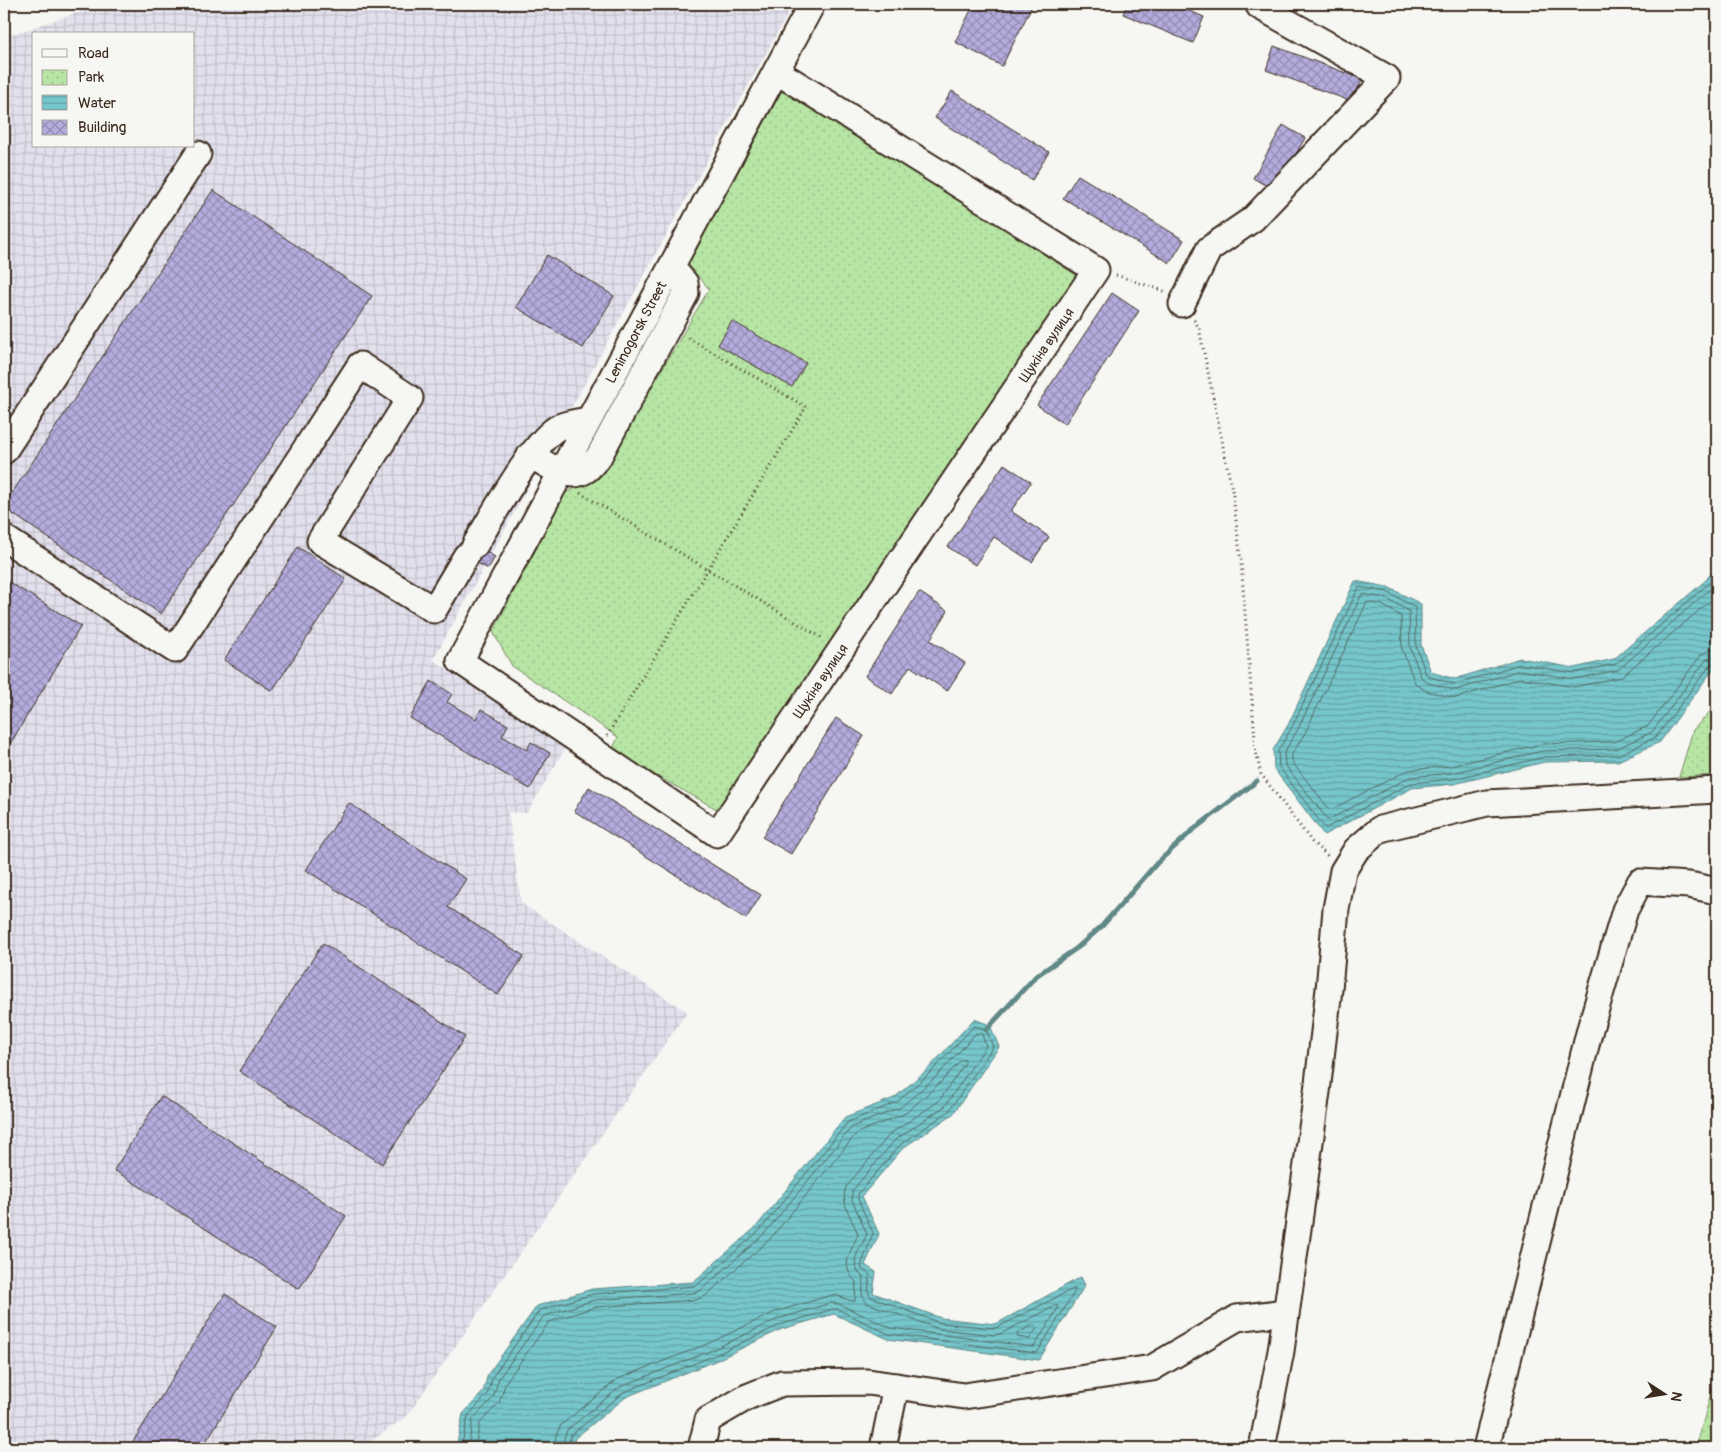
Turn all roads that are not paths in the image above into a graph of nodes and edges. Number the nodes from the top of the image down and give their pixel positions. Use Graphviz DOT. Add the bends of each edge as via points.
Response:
graph roads {
  1 [pos="812,4"];
  2 [pos="1258,4"];
  3 [pos="776,71"];
  4 [pos="198,154"];
  5 [pos="672,268"];
  6 [pos="1182,304"];
  7 [pos="588,420"];
  8 [pos="4,451"];
  9 [pos="530,455"];
  10 [pos="559,475"];
  11 [pos="4,538"];
  12 [pos="460,661"];
  13 [pos="1717,790"];
  14 [pos="1717,891"];
  15 [pos="1286,1312"];
  16 [pos="896,1386"];
  17 [pos="701,1448"];
  18 [pos="883,1448"];
  19 [pos="1262,1448"];
  20 [pos="1486,1448"];
  1 -- 3 [label="street, Leninogorsk Street"];
  2 -- 6 [label="street" via="1387,78 1254,219 1209,249"];
  3 -- 5 [label="street, Leninogorsk Street"];
  3 -- 12 [label="street, Щукіна вулиця" via="1096,270 717,834"];
  4 -- 8 [label="street"];
  5 -- 7 [label="street, Leninogorsk Street"];
  5 -- 10 [label="street" via="685,283 686,293 598,458 587,469 574,475"];
  7 -- 9 [label="street" via="557,428"];
  7 -- 10 [label="street, Leninogorsk Street"];
  9 -- 10 [label="street"];
  9 -- 11 [label="street" via="434,610 320,541 410,398 360,364 175,650"];
  10 -- 12 [label="street, Leninogorsk Street"];
  13 -- 15 [label="street" via="1487,803 1380,829 1356,850 1343,871 1336,910 1317,1092"];
  14 -- 20 [label="street" via="1689,885 1640,882 1625,910 1590,1028"];
  15 -- 16 [label="street" via="1237,1318 1152,1368 964,1396"];
  15 -- 19 [label="street"];
  16 -- 17 [label="street" via="868,1382 782,1383 747,1397 708,1420"];
  16 -- 18 [label="street"];
}
